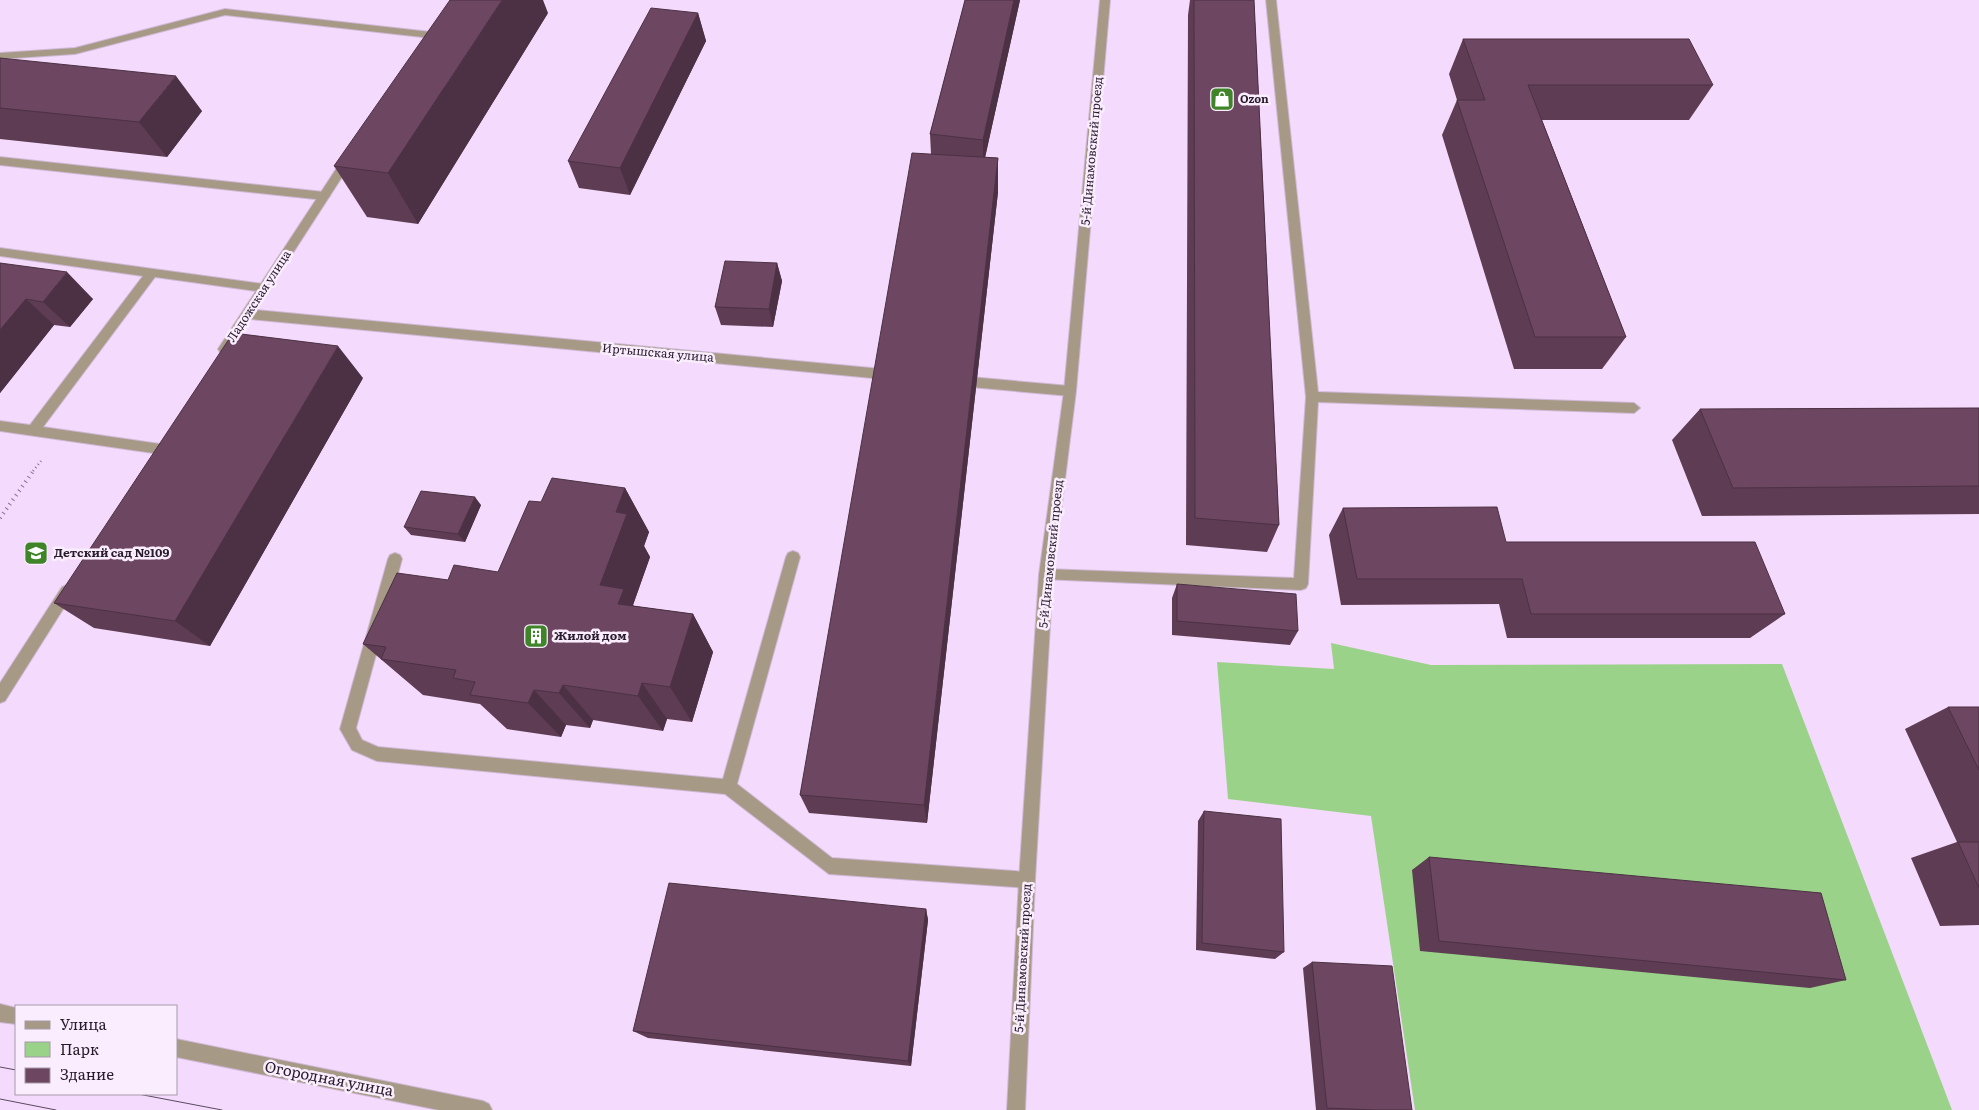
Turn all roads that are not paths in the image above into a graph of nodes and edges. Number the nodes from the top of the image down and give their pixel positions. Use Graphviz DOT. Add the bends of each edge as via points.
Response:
graph roads {
  1 [pos="1105,0"];
  2 [pos="1271,0"];
  3 [pos="440,21"];
  4 [pos="0,56"];
  5 [pos="356,148"];
  6 [pos="0,161"];
  7 [pos="324,196"];
  8 [pos="0,252"];
  9 [pos="152,273"];
  10 [pos="264,288"];
  11 [pos="247,314"];
  12 [pos="216,362"];
  13 [pos="901,376"];
  14 [pos="951,380"];
  15 [pos="1070,391"];
  16 [pos="1312,397"];
  17 [pos="1634,408"];
  18 [pos="0,426"];
  19 [pos="33,430"];
  20 [pos="159,449"];
  21 [pos="793,556"];
  22 [pos="395,559"];
  23 [pos="1046,575"];
  24 [pos="74,581"];
  25 [pos="0,696"];
  26 [pos="728,787"];
  27 [pos="1027,880"];
  28 [pos="0,1013"];
  29 [pos="15,1016"];
  30 [pos="178,1048"];
  31 [pos="483,1110"];
  32 [pos="1016,1110"];
  1 -- 15 [label="street, 5-й Динамовский проезд"];
  2 -- 16 [label="street"];
  3 -- 4 [label="street" via="428,39 225,12 75,51"];
  5 -- 7 [label="street, Ладожская улица"];
  6 -- 7 [label="street"];
  7 -- 10 [label="street, Ладожская улица"];
  8 -- 9 [label="street"];
  9 -- 10 [label="street"];
  9 -- 19 [label="street"];
  10 -- 11 [label="street, Ладожская улица"];
  11 -- 12 [label="street, Ладожская улица"];
  11 -- 13 [label="street, Иртышская улица"];
  14 -- 15 [label="street"];
  15 -- 23 [label="street, 5-й Динамовский проезд"];
  16 -- 17 [label="street"];
  16 -- 23 [label="street" via="1301,584"];
  18 -- 19 [label="street"];
  19 -- 20 [label="street"];
  21 -- 26 [label="street"];
  22 -- 26 [label="street" via="348,729 357,745 377,754"];
  23 -- 27 [label="street, 5-й Динамовский проезд"];
  24 -- 25 [label="street"];
  26 -- 27 [label="street" via="829,866"];
  27 -- 32 [label="street, 5-й Динамовский проезд"];
  28 -- 29 [label="street"];
  30 -- 31 [label="street, Огородная улица"];
}
